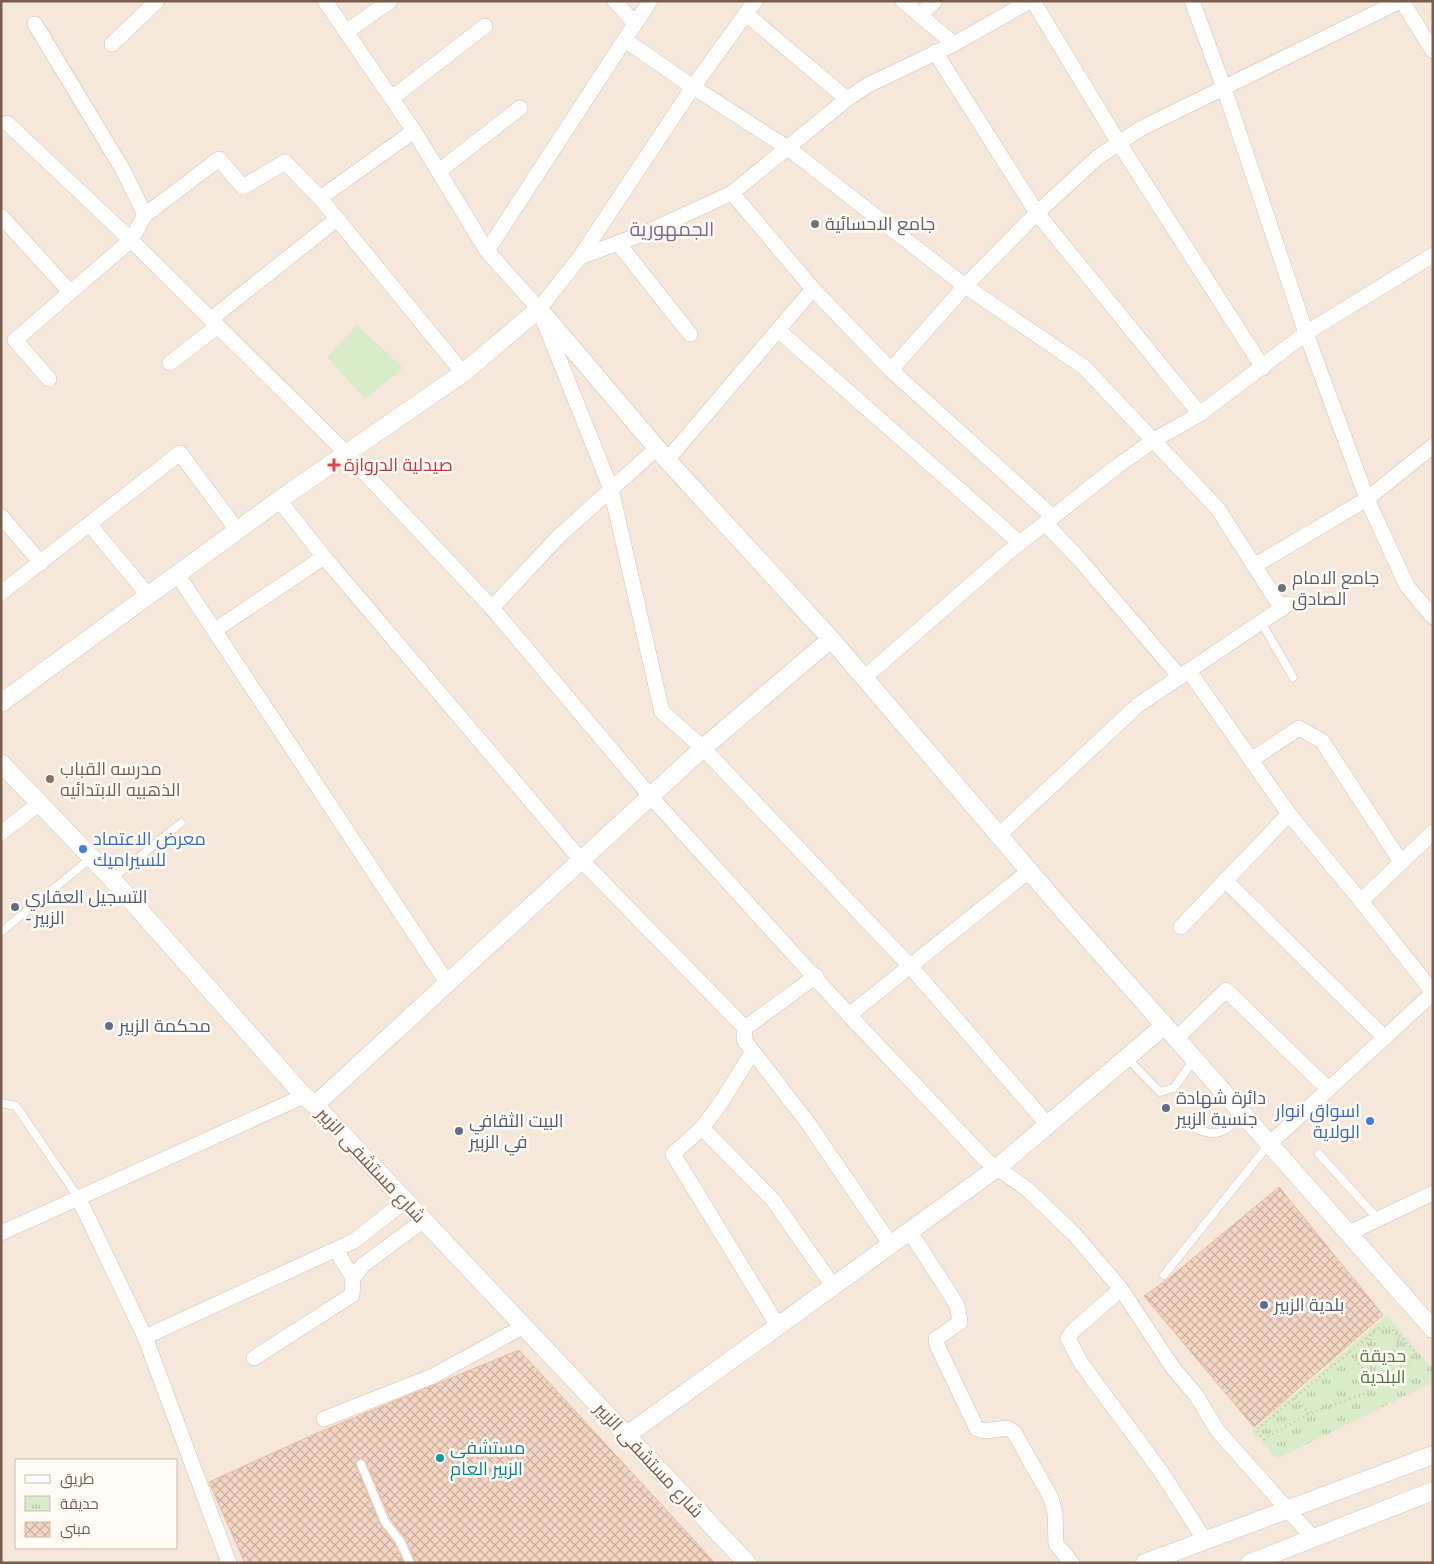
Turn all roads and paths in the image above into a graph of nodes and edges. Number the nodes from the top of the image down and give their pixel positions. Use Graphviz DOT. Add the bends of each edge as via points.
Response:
graph roads {
  1 [pos="157,1"];
  2 [pos="325,1"];
  3 [pos="390,1"];
  4 [pos="615,1"];
  5 [pos="650,1"];
  6 [pos="903,1"];
  7 [pos="935,1"];
  8 [pos="1031,1"];
  9 [pos="1192,1"];
  10 [pos="1401,1"];
  11 [pos="751,7"];
  12 [pos="920,15"];
  13 [pos="35,24"];
  14 [pos="635,24"];
  15 [pos="485,26"];
  16 [pos="346,32"];
  17 [pos="625,40"];
  18 [pos="112,44"];
  19 [pos="954,44"];
  20 [pos="1433,51"];
  21 [pos="935,52"];
  22 [pos="693,87"];
  23 [pos="1224,88"];
  24 [pos="392,98"];
  25 [pos="847,99"];
  26 [pos="520,108"];
  27 [pos="7,123"];
  28 [pos="414,131"];
  29 [pos="1119,143"];
  30 [pos="788,148"];
  31 [pos="439,171"];
  32 [pos="732,194"];
  33 [pos="320,198"];
  34 [pos="1037,213"];
  35 [pos="144,215"];
  36 [pos="1,216"];
  37 [pos="337,219"];
  38 [pos="131,240"];
  39 [pos="618,243"];
  40 [pos="487,251"];
  41 [pos="1433,256"];
  42 [pos="580,257"];
  43 [pos="965,286"];
  44 [pos="813,288"];
  45 [pos="70,292"];
  46 [pos="539,309"];
  47 [pos="214,322"];
  48 [pos="778,330"];
  49 [pos="1306,333"];
  50 [pos="690,334"];
  51 [pos="170,363"];
  52 [pos="1263,368"];
  53 [pos="891,370"];
  54 [pos="463,373"];
  55 [pos="49,379"];
  56 [pos="1200,414"];
  57 [pos="1154,440"];
  58 [pos="1433,446"];
  59 [pos="347,454"];
  60 [pos="662,454"];
  61 [pos="611,489"];
  62 [pos="1367,499"];
  63 [pos="279,500"];
  64 [pos="1,516"];
  65 [pos="1049,520"];
  66 [pos="89,524"];
  67 [pos="237,530"];
  68 [pos="1020,543"];
  69 [pos="324,557"];
  70 [pos="41,563"];
  71 [pos="1254,566"];
  72 [pos="177,574"];
  73 [pos="1,594"];
  74 [pos="148,595"];
  75 [pos="492,608"];
  76 [pos="1433,617"];
  77 [pos="1261,622"];
  78 [pos="215,630"];
  79 [pos="831,639"];
  80 [pos="1184,674"];
  81 [pos="1293,677"];
  82 [pos="864,678"];
  83 [pos="1,703"];
  84 [pos="703,748"];
  85 [pos="1251,760"];
  86 [pos="1,763"];
  87 [pos="651,797"];
  88 [pos="40,804"];
  89 [pos="1288,814"];
  90 [pos="181,823"];
  91 [pos="1433,832"];
  92 [pos="1,833"];
  93 [pos="999,835"];
  94 [pos="91,858"];
  95 [pos="581,860"];
  96 [pos="1401,862"];
  97 [pos="1029,870"];
  98 [pos="112,879"];
  99 [pos="1225,880"];
  100 [pos="1361,900"];
  101 [pos="1181,926"];
  102 [pos="1,932"];
  103 [pos="910,966"];
  104 [pos="816,976"];
  105 [pos="448,984"];
  106 [pos="1433,993"];
  107 [pos="849,1015"];
  108 [pos="1165,1025"];
  109 [pos="745,1028"];
  110 [pos="1385,1038"];
  111 [pos="1176,1039"];
  112 [pos="752,1053"];
  113 [pos="1126,1058"];
  114 [pos="1194,1059"];
  115 [pos="1328,1089"];
  116 [pos="309,1101"];
  117 [pos="1,1103"];
  118 [pos="1244,1115"];
  119 [pos="1048,1125"];
  120 [pos="702,1128"];
  121 [pos="1197,1129"];
  122 [pos="1269,1144"];
  123 [pos="1319,1154"];
  124 [pos="997,1168"];
  125 [pos="1433,1193"];
  126 [pos="78,1197"];
  127 [pos="405,1201"];
  128 [pos="1378,1219"];
  129 [pos="424,1220"];
  130 [pos="910,1232"];
  131 [pos="1,1233"];
  132 [pos="1349,1233"];
  133 [pos="891,1245"];
  134 [pos="336,1250"];
  135 [pos="1164,1275"];
  136 [pos="353,1278"];
  137 [pos="833,1286"];
  138 [pos="1121,1289"];
  139 [pos="524,1326"];
  140 [pos="778,1326"];
  141 [pos="1433,1329"];
  142 [pos="1395,1331"];
  143 [pos="1374,1332"];
  144 [pos="145,1337"];
  145 [pos="1373,1350"];
  146 [pos="1349,1352"];
  147 [pos="1394,1352"];
  148 [pos="1384,1356"];
  149 [pos="254,1358"];
  150 [pos="1358,1363"];
  151 [pos="1405,1364"];
  152 [pos="1386,1379"];
  153 [pos="1378,1386"];
  154 [pos="1295,1398"];
  155 [pos="1310,1413"];
  156 [pos="324,1419"];
  157 [pos="627,1435"];
  158 [pos="1433,1455"];
  159 [pos="361,1464"];
  160 [pos="1433,1491"];
  161 [pos="1288,1510"];
  162 [pos="1313,1538"];
  163 [pos="1204,1539"];
  164 [pos="742,1562"];
  165 [pos="229,1563"];
  166 [pos="410,1563"];
  167 [pos="1072,1563"];
  168 [pos="1145,1563"];
  169 [pos="1250,1563"];
  1 -- 18 [label="street"];
  2 -- 16 [label="street"];
  3 -- 16 [label="street"];
  4 -- 14 [label="street"];
  5 -- 14 [label="street"];
  6 -- 12 [label="street"];
  7 -- 12 [label="street"];
  8 -- 19 [label="street"];
  8 -- 29 [label="street"];
  9 -- 23 [label="street"];
  10 -- 20 [label="street"];
  10 -- 23 [label="street"];
  11 -- 22 [label="street"];
  11 -- 25 [label="street"];
  12 -- 19 [label="street"];
  13 -- 35 [label="street" via="123,170"];
  14 -- 17 [label="street"];
  15 -- 24 [label="street"];
  16 -- 24 [label="street"];
  17 -- 22 [label="street"];
  17 -- 40 [label="street"];
  19 -- 21 [label="street"];
  21 -- 25 [label="street"];
  21 -- 34 [label="street"];
  22 -- 30 [label="street"];
  22 -- 42 [label="street"];
  23 -- 29 [label="street" via="1140,129"];
  23 -- 49 [label="street"];
  24 -- 28 [label="street"];
  25 -- 30 [label="street"];
  26 -- 31 [label="street"];
  27 -- 38 [label="street"];
  28 -- 31 [label="street"];
  28 -- 33 [label="street"];
  29 -- 34 [label="street" via="1098,157"];
  29 -- 52 [label="street"];
  30 -- 32 [label="street"];
  30 -- 43 [label="street"];
  31 -- 40 [label="street"];
  32 -- 39 [label="street"];
  32 -- 44 [label="street"];
  33 -- 35 [label="street" via="285,162 243,187 220,159"];
  33 -- 37 [label="street"];
  34 -- 43 [label="street"];
  34 -- 56 [label="street"];
  35 -- 38 [label="street"];
  36 -- 45 [label="street"];
  37 -- 47 [label="street"];
  37 -- 54 [label="street"];
  38 -- 45 [label="street"];
  38 -- 47 [label="street"];
  39 -- 42 [label="street"];
  39 -- 50 [label="street"];
  40 -- 46 [label="street"];
  41 -- 49 [label="street"];
  42 -- 46 [label="street"];
  43 -- 53 [label="street"];
  43 -- 57 [label="street" via="1084,367"];
  44 -- 48 [label="street"];
  44 -- 53 [label="street"];
  45 -- 55 [label="street" via="15,340"];
  46 -- 54 [label="street"];
  46 -- 60 [label="street"];
  46 -- 61 [label="street"];
  47 -- 51 [label="street"];
  47 -- 59 [label="street"];
  48 -- 60 [label="street"];
  48 -- 68 [label="street"];
  49 -- 52 [label="street"];
  49 -- 62 [label="street"];
  52 -- 56 [label="street"];
  53 -- 65 [label="street"];
  54 -- 59 [label="street"];
  56 -- 57 [label="street"];
  57 -- 65 [label="street"];
  57 -- 71 [label="street" via="1218,509"];
  58 -- 62 [label="street"];
  59 -- 63 [label="street"];
  59 -- 75 [label="street"];
  60 -- 61 [label="street"];
  60 -- 79 [label="street"];
  61 -- 75 [label="street" via="558,536"];
  61 -- 84 [label="street" via="662,712"];
  62 -- 71 [label="street"];
  62 -- 76 [label="street" via="1407,586"];
  63 -- 67 [label="street"];
  63 -- 69 [label="street"];
  64 -- 70 [label="street"];
  65 -- 68 [label="street"];
  65 -- 80 [label="street" via="1080,560"];
  66 -- 67 [label="street" via="180,453"];
  66 -- 70 [label="street"];
  66 -- 74 [label="street"];
  67 -- 72 [label="street"];
  68 -- 82 [label="street"];
  69 -- 78 [label="street"];
  69 -- 95 [label="street"];
  70 -- 73 [label="street"];
  71 -- 77 [label="street" via="1285,607"];
  72 -- 74 [label="street"];
  72 -- 78 [label="street"];
  74 -- 83 [label="street"];
  75 -- 87 [label="street"];
  77 -- 80 [label="street"];
  77 -- 81 [label="lane"];
  78 -- 105 [label="street"];
  79 -- 82 [label="street"];
  79 -- 84 [label="street"];
  80 -- 85 [label="street"];
  80 -- 93 [label="street" via="1138,704"];
  82 -- 93 [label="street"];
  84 -- 87 [label="street"];
  84 -- 103 [label="street"];
  85 -- 89 [label="street"];
  85 -- 96 [label="street" via="1299,728 1322,741"];
  86 -- 88 [label="street, شارع مستشفى الزبير"];
  87 -- 95 [label="street"];
  87 -- 104 [label="street"];
  88 -- 92 [label="street"];
  88 -- 94 [label="street, شارع مستشفى الزبير"];
  89 -- 99 [label="street"];
  89 -- 100 [label="street"];
  90 -- 98 [label="lane"];
  91 -- 96 [label="street"];
  93 -- 97 [label="street"];
  94 -- 98 [label="street, شارع مستشفى الزبير"];
  94 -- 102 [label="lane"];
  95 -- 105 [label="street"];
  95 -- 109 [label="street"];
  96 -- 100 [label="street"];
  97 -- 103 [label="street"];
  97 -- 108 [label="street"];
  98 -- 116 [label="street, شارع مستشفى الزبير"];
  99 -- 101 [label="street"];
  99 -- 110 [label="street"];
  100 -- 106 [label="street"];
  103 -- 107 [label="street"];
  103 -- 119 [label="street"];
  104 -- 107 [label="street"];
  104 -- 109 [label="street"];
  105 -- 116 [label="street"];
  106 -- 110 [label="street"];
  107 -- 124 [label="street"];
  108 -- 111 [label="street"];
  108 -- 113 [label="street"];
  109 -- 112 [label="street" via="744,1040"];
  110 -- 115 [label="street"];
  111 -- 114 [label="street"];
  111 -- 115 [label="street" via="1226,990"];
  112 -- 120 [label="street"];
  112 -- 133 [label="street" via="808,1124"];
  113 -- 114 [label="lane" via="1160,1092 1174,1088"];
  113 -- 119 [label="street"];
  114 -- 118 [label="street"];
  115 -- 122 [label="street"];
  116 -- 126 [label="street"];
  116 -- 127 [label="street, شارع مستشفى الزبير"];
  117 -- 126 [label="lane" via="16,1106"];
  118 -- 121 [label="lane" via="1219,1134"];
  118 -- 122 [label="street"];
  119 -- 124 [label="street"];
  120 -- 137 [label="street" via="773,1200"];
  120 -- 140 [label="street" via="674,1154"];
  122 -- 132 [label="street"];
  122 -- 135 [label="lane"];
  123 -- 128 [label="lane"];
  124 -- 130 [label="street"];
  124 -- 138 [label="street" via="1027,1189 1074,1234"];
  125 -- 128 [label="street"];
  126 -- 131 [label="street"];
  126 -- 144 [label="street"];
  127 -- 129 [label="street, شارع مستشفى الزبير"];
  127 -- 134 [label="street" via="354,1241"];
  128 -- 132 [label="street"];
  129 -- 136 [label="street" via="363,1265"];
  129 -- 139 [label="street, شارع مستشفى الزبير"];
  130 -- 133 [label="street"];
  130 -- 167 [label="street" via="957,1305 960,1322 936,1339 977,1429 1007,1428 1014,1432 1051,1498 1056,1544"];
  132 -- 141 [label="street"];
  133 -- 137 [label="street"];
  134 -- 136 [label="street"];
  134 -- 144 [label="street"];
  136 -- 149 [label="street" via="352,1295"];
  137 -- 140 [label="street"];
  138 -- 161 [label="street" via="1217,1430"];
  138 -- 163 [label="street" via="1068,1338 1081,1363 1162,1473"];
  139 -- 156 [label="street" via="433,1376"];
  139 -- 157 [label="street, شارع مستشفى الزبير"];
  140 -- 157 [label="street"];
  142 -- 143 [label="path" via="1380,1327"];
  142 -- 147 [label="path" via="1398,1346"];
  142 -- 151 [label="path" via="1416,1353"];
  143 -- 145 [label="path" via="1370,1342"];
  143 -- 146 [label="path"];
  144 -- 165 [label="street"];
  145 -- 148 [label="path"];
  145 -- 150 [label="path"];
  146 -- 150 [label="path"];
  146 -- 154 [label="path"];
  147 -- 148 [label="path"];
  147 -- 151 [label="path"];
  148 -- 152 [label="path"];
  150 -- 153 [label="path"];
  151 -- 152 [label="path"];
  152 -- 153 [label="path"];
  153 -- 155 [label="path"];
  154 -- 155 [label="path"];
  154 -- 155 [label="path" via="1256,1430 1264,1439"];
  157 -- 164 [label="street, شارع مستشفى الزبير"];
  158 -- 161 [label="street"];
  159 -- 166 [label="lane" via="385,1522 400,1541"];
  160 -- 162 [label="street"];
  161 -- 162 [label="street"];
  161 -- 163 [label="street"];
  162 -- 169 [label="street"];
  163 -- 168 [label="street"];
}
